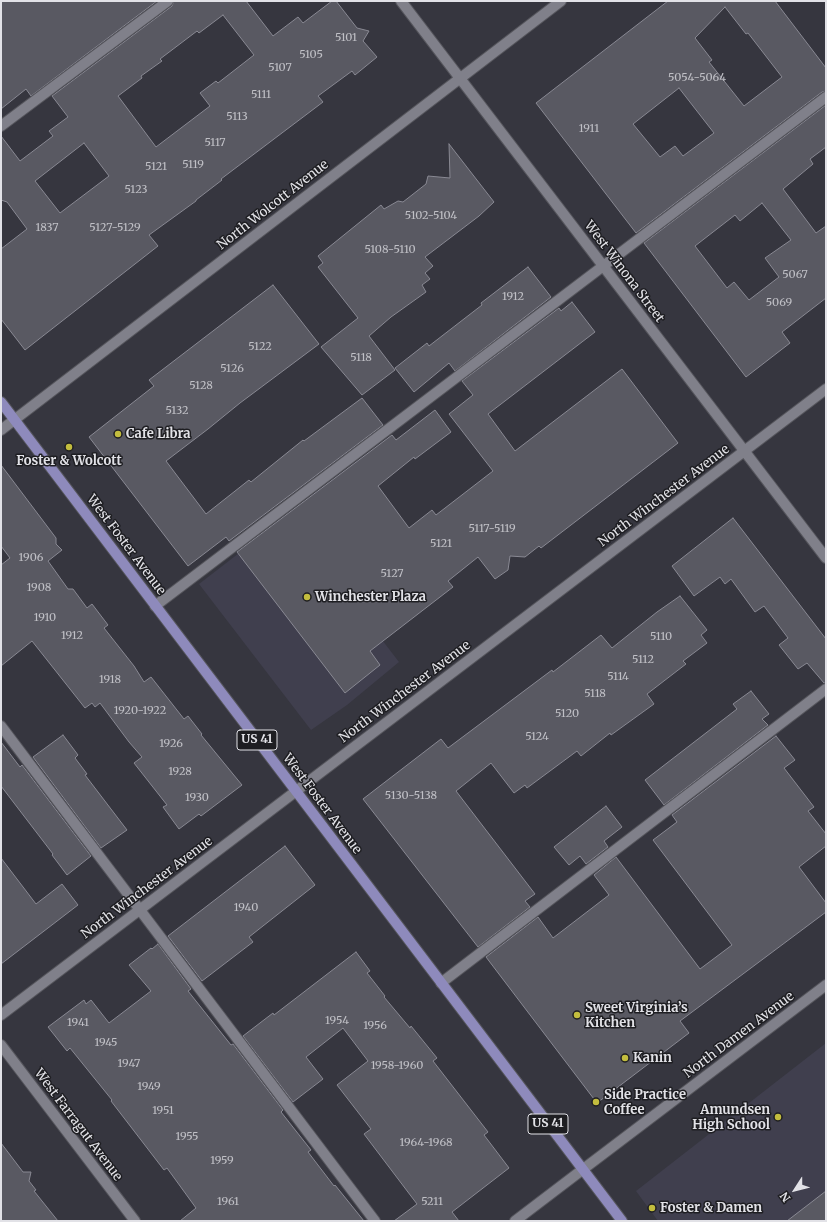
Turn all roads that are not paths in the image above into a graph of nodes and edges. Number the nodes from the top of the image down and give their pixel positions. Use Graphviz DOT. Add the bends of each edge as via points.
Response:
graph roads {
  1 [pos="168,1"];
  2 [pos="401,1"];
  3 [pos="561,1"];
  4 [pos="460,78"];
  5 [pos="826,97"];
  6 [pos="1,126"];
  7 [pos="603,266"];
  8 [pos="826,389"];
  9 [pos="1,402"];
  10 [pos="15,420"];
  11 [pos="1,430"];
  12 [pos="744,451"];
  13 [pos="826,558"];
  14 [pos="155,606"];
  15 [pos="826,689"];
  16 [pos="1,726"];
  17 [pos="296,791"];
  18 [pos="139,910"];
  19 [pos="441,983"];
  20 [pos="826,985"];
  21 [pos="1,1015"];
  22 [pos="1,1045"];
  23 [pos="582,1170"];
  24 [pos="134,1221"];
  25 [pos="376,1221"];
  26 [pos="515,1221"];
  27 [pos="622,1221"];
  1 -- 6 [label="street"];
  2 -- 4 [label="street, West Winona Street"];
  3 -- 4 [label="street, North Wolcott Avenue"];
  4 -- 7 [label="street, West Winona Street"];
  4 -- 10 [label="street, North Wolcott Avenue"];
  5 -- 7 [label="street"];
  7 -- 12 [label="street, West Winona Street"];
  7 -- 14 [label="street"];
  8 -- 12 [label="street, North Winchester Avenue"];
  9 -- 10 [label="main road, West Foster Avenue / US 41"];
  10 -- 11 [label="street, North Wolcott Avenue"];
  10 -- 14 [label="main road, West Foster Avenue / US 41"];
  12 -- 13 [label="street, West Winona Street"];
  12 -- 17 [label="street, North Winchester Avenue"];
  14 -- 17 [label="main road, West Foster Avenue / US 41"];
  15 -- 19 [label="street"];
  16 -- 18 [label="street"];
  17 -- 18 [label="street, North Winchester Avenue"];
  17 -- 19 [label="main road, West Foster Avenue / US 41"];
  18 -- 21 [label="street, North Winchester Avenue"];
  18 -- 25 [label="street"];
  19 -- 23 [label="main road, West Foster Avenue / US 41"];
  20 -- 23 [label="street, North Damen Avenue"];
  22 -- 24 [label="street, West Farragut Avenue"];
  23 -- 26 [label="street, North Damen Avenue"];
  23 -- 27 [label="main road, West Foster Avenue / US 41"];
}
